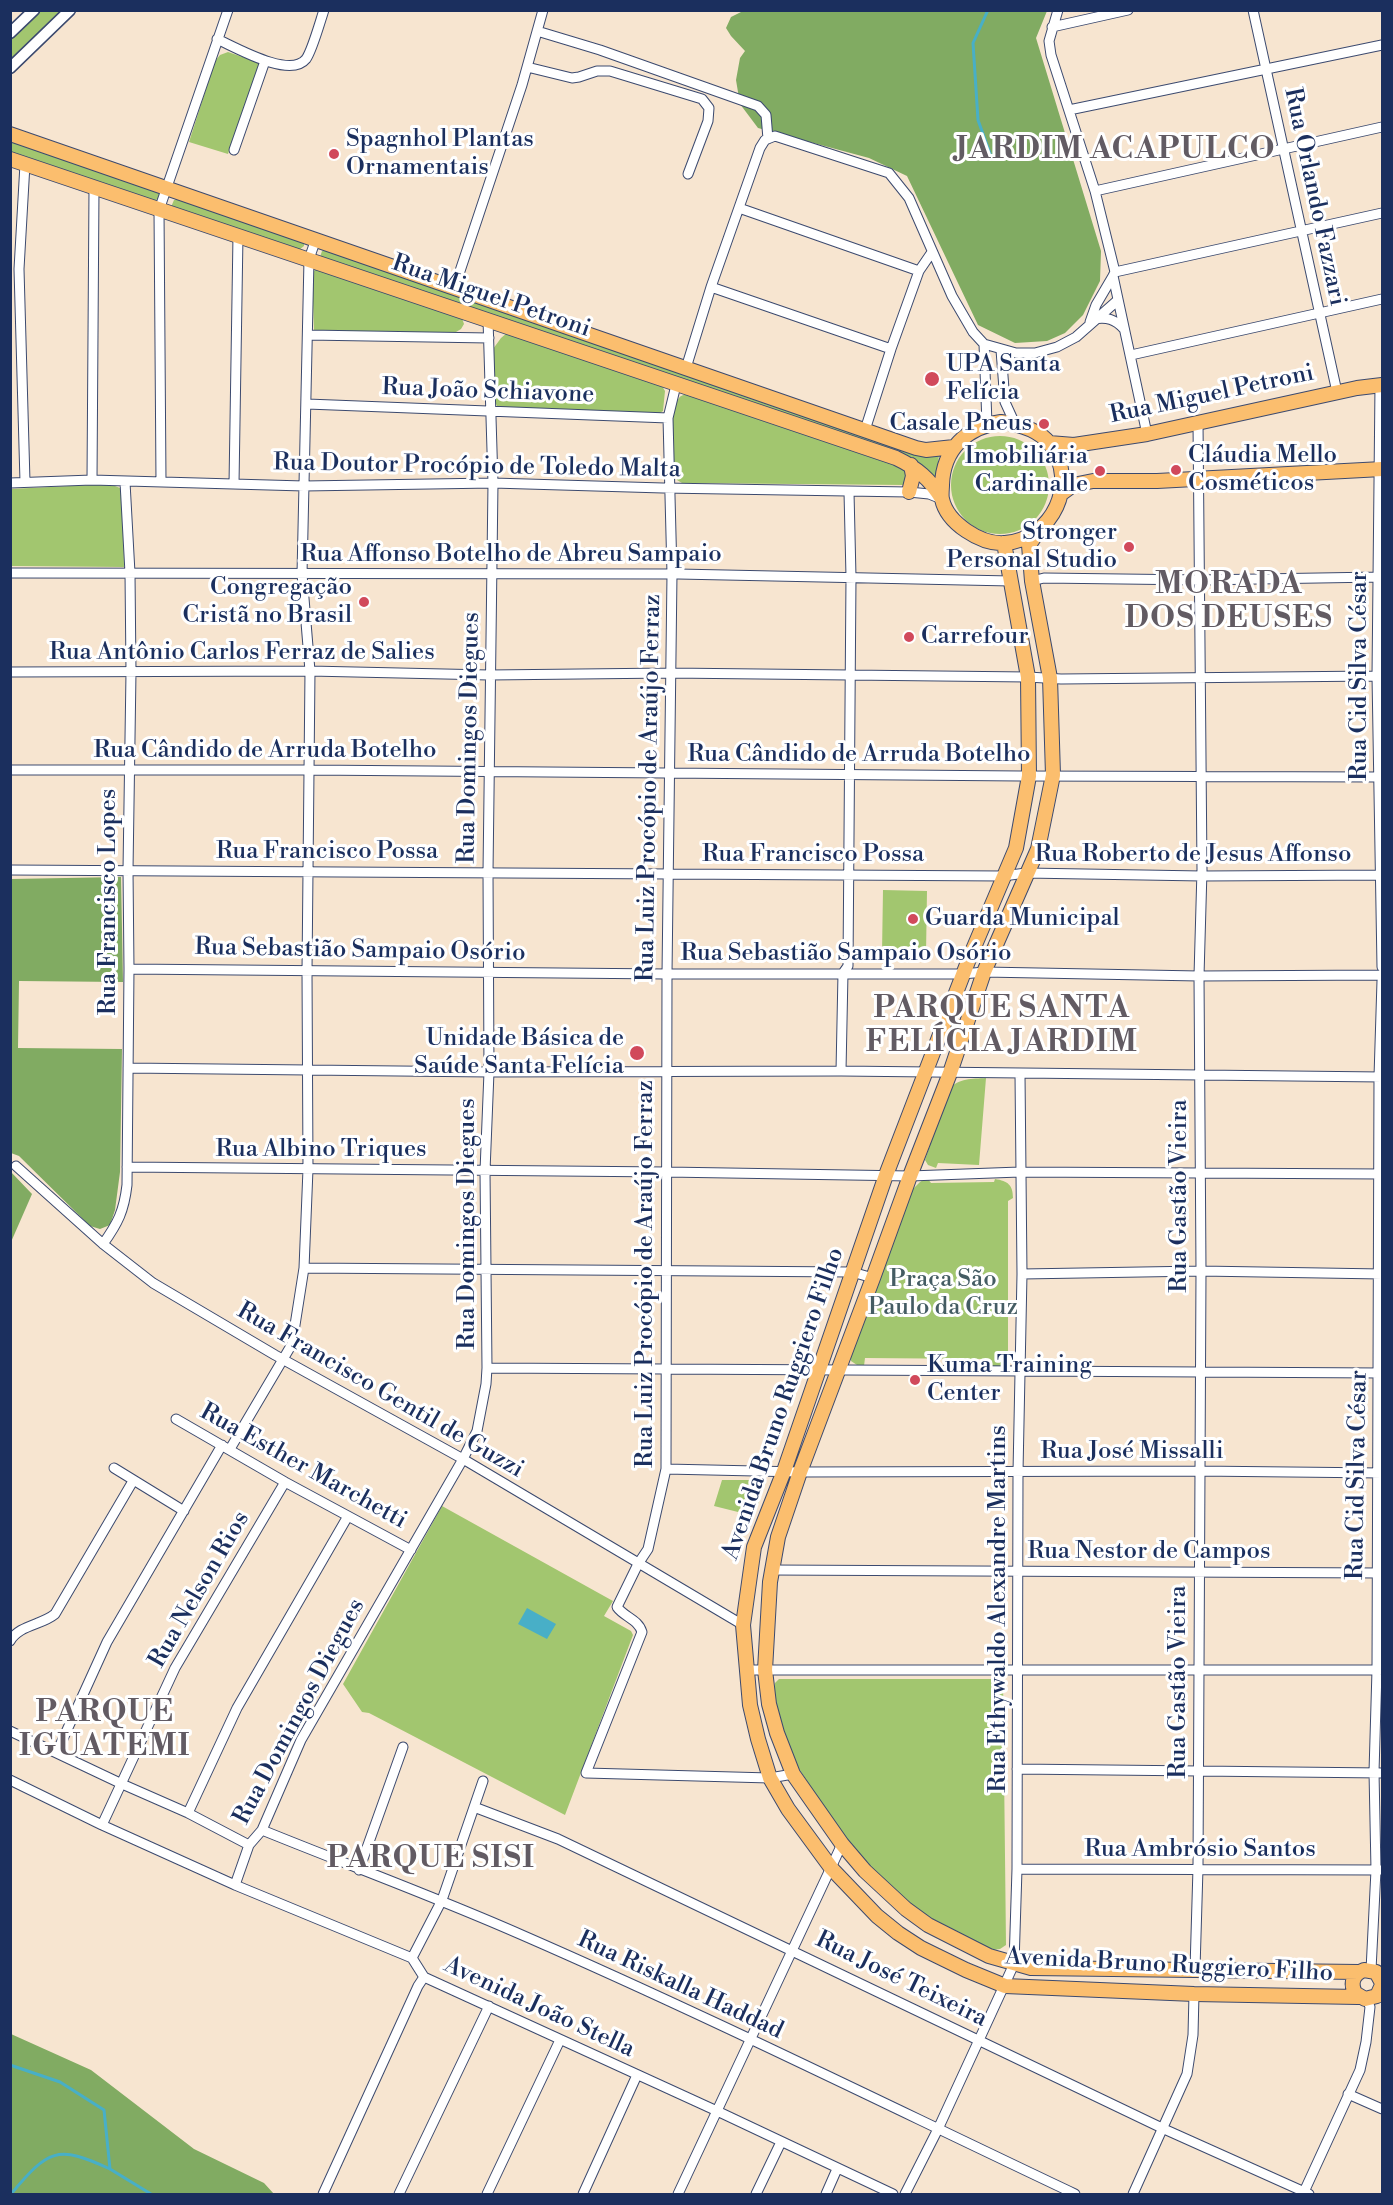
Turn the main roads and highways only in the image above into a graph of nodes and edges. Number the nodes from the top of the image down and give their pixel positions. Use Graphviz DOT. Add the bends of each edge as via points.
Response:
graph roads {
  1 [pos="10,134"];
  2 [pos="10,159"];
  3 [pos="1382,385"];
  4 [pos="1049,443"];
  5 [pos="954,447"];
  6 [pos="911,465"];
  7 [pos="1381,469"];
  8 [pos="909,492"];
  9 [pos="1062,493"];
  10 [pos="942,499"];
  11 [pos="1039,530"];
  12 [pos="1004,543"];
  13 [pos="1374,1984"];
  1 -- 5 [label="main road, Rua Miguel Petroni" via="865,430 926,450"];
  2 -- 6 [label="main road, Rua Miguel Petroni"];
  3 -- 4 [label="main road, Rua Miguel Petroni" via="1147,434 1074,445"];
  4 -- 5 [label="main road" via="1034,432 1001,422 972,430"];
  4 -- 9 [label="main road" via="1059,462"];
  5 -- 10 [label="main road" via="942,474"];
  6 -- 8 [label="main road"];
  6 -- 10 [label="main road, Rua Miguel Petroni" via="933,483"];
  7 -- 9 [label="main road" via="1093,482 1073,485"];
  9 -- 11 [label="main road" via="1052,517"];
  10 -- 12 [label="main road" via="966,531"];
  11 -- 12 [label="main road"];
  11 -- 13 [label="main road, Avenida Bruno Ruggiero Filho" via="1029,545 1050,678 1053,775 1038,849 984,972 778,1537 771,1570 765,1670 770,1704 793,1774 865,1871 928,1925 990,1956 1031,1968 1195,1970"];
  12 -- 13 [label="main road, Avenida Bruno Ruggiero Filho" via="1028,676 1029,776 1016,848 886,1175 754,1547 743,1625 750,1705 758,1739 770,1778 788,1809 831,1869 877,1916 942,1959 1005,1986 1194,1994"];
}
